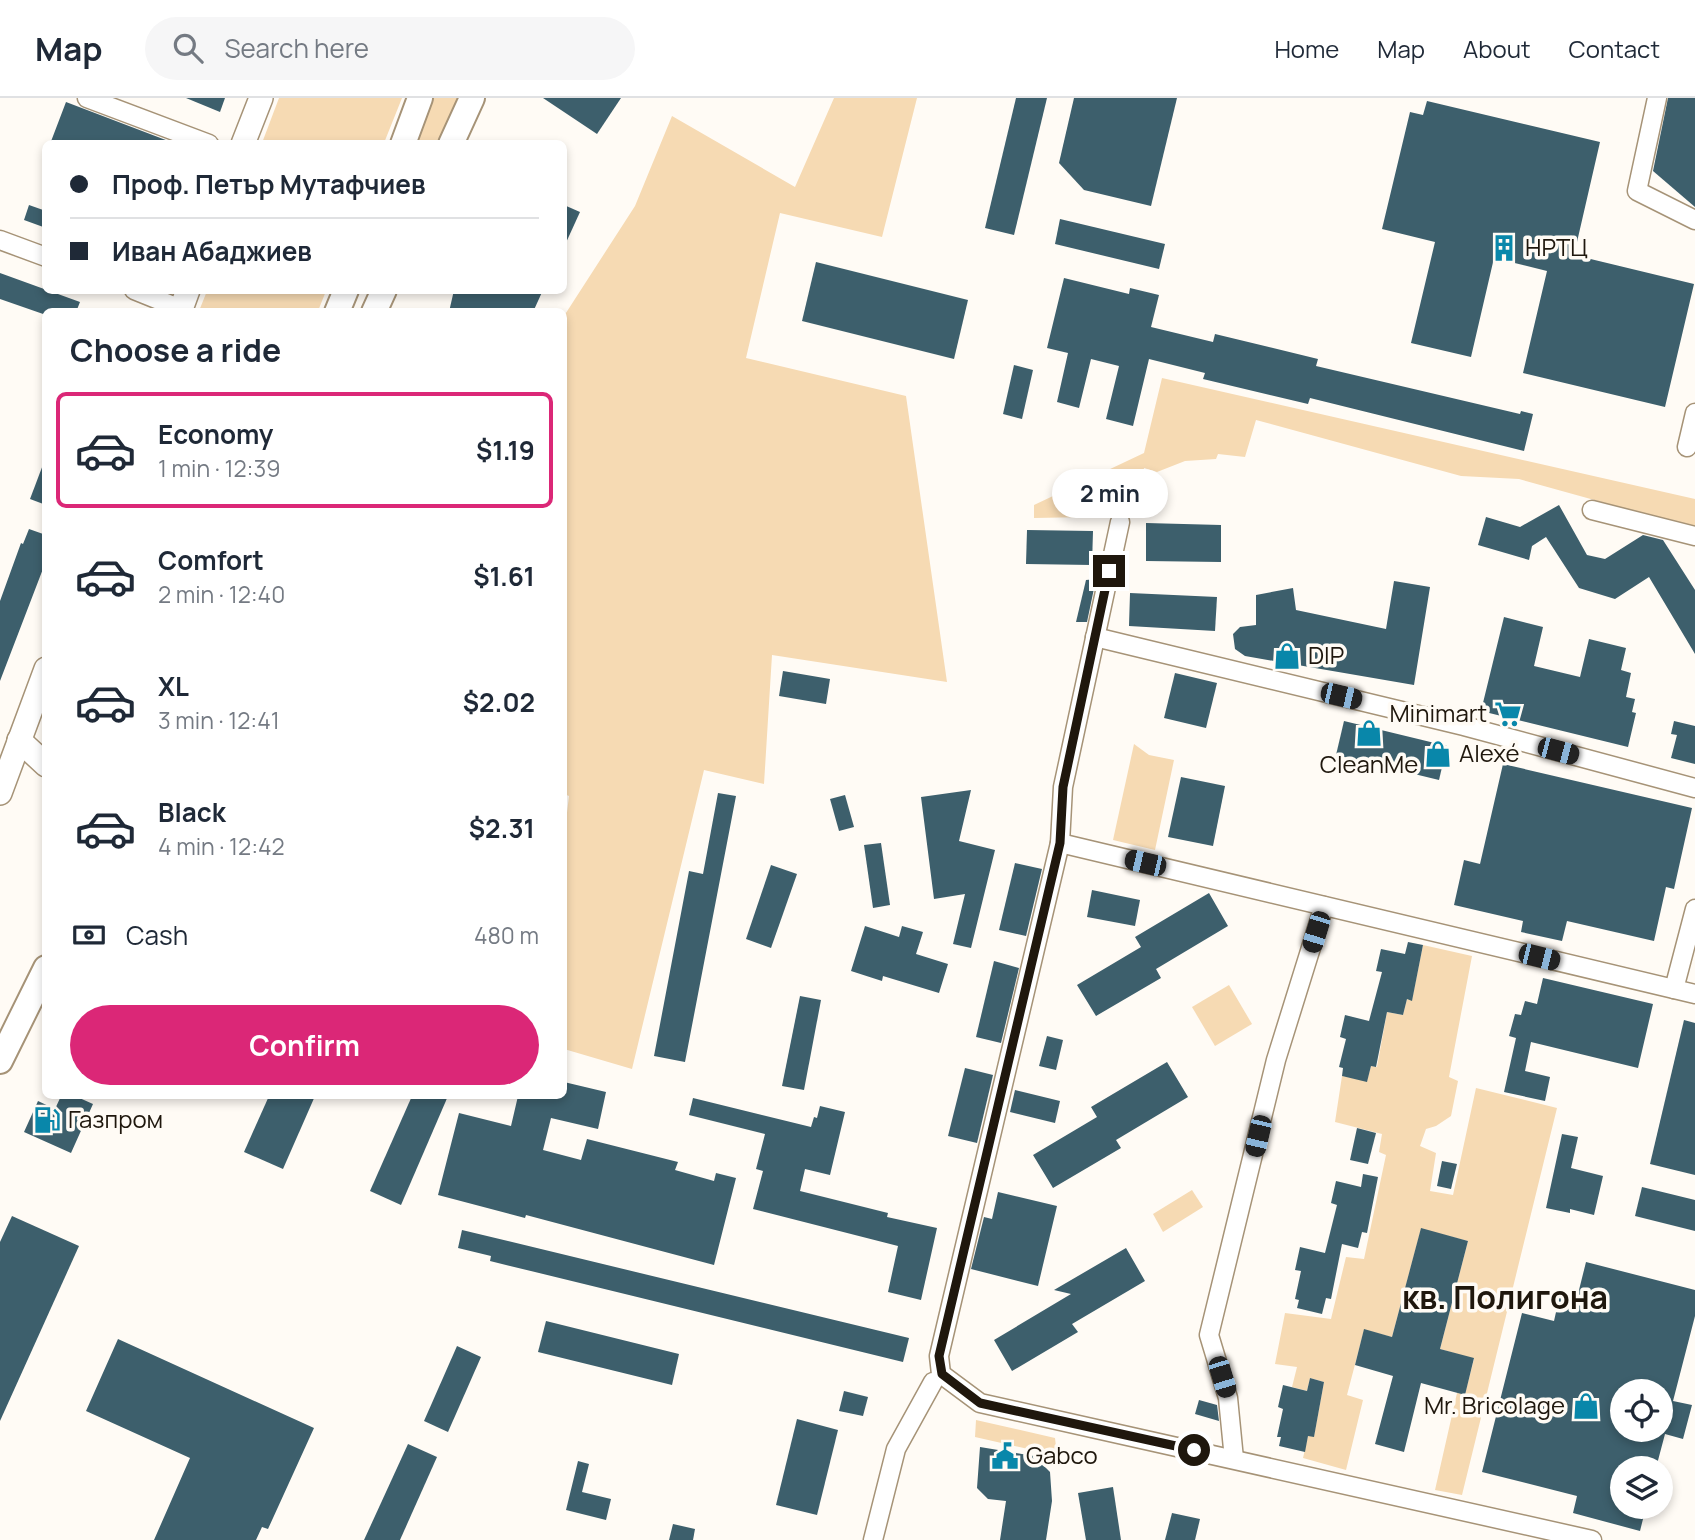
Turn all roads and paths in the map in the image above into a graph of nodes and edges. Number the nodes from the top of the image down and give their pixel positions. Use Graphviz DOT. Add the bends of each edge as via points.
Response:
graph roads {
  1 [pos="87,98"];
  2 [pos="261,98"];
  3 [pos="421,98"];
  4 [pos="472,98"];
  5 [pos="1657,98"];
  6 [pos="198,140"];
  7 [pos="245,140"];
  8 [pos="405,140"];
  9 [pos="453,140"];
  10 [pos="1695,220"];
  11 [pos="0,240"];
  12 [pos="42,256"];
  13 [pos="148,294"];
  14 [pos="183,304"];
  15 [pos="1695,413"];
  16 [pos="1687,447"];
  17 [pos="1592,510"];
  18 [pos="1120,522"];
  19 [pos="1695,536"];
  20 [pos="1095,637"];
  21 [pos="42,680"];
  22 [pos="19,740"];
  23 [pos="42,761"];
  24 [pos="1695,788"];
  25 [pos="0,793"];
  26 [pos="1060,843"];
  27 [pos="1324,906"];
  28 [pos="1695,909"];
  29 [pos="42,976"];
  30 [pos="1674,989"];
  31 [pos="1695,994"];
  32 [pos="0,1060"];
  33 [pos="933,1381"];
  34 [pos="1234,1459"];
  35 [pos="873,1540"];
  36 [pos="1592,1540"];
  1 -- 6 [label="street"];
  2 -- 7 [label="street"];
  3 -- 8 [label="main road"];
  4 -- 9 [label="main road"];
  5 -- 10 [label="street" via="1637,191"];
  11 -- 12 [label="street"];
  13 -- 14 [label="street"];
  15 -- 16 [label="street"];
  17 -- 19 [label="street"];
  18 -- 20 [label="street"];
  20 -- 24 [label="street" via="1464,726"];
  20 -- 26 [label="street" via="1063,787"];
  21 -- 22 [label="street"];
  22 -- 23 [label="street"];
  22 -- 25 [label="street"];
  26 -- 27 [label="street"];
  26 -- 34 [label="street" via="939,1356 942,1374 980,1403"];
  27 -- 30 [label="street"];
  27 -- 34 [label="street" via="1276,1060 1209,1335 1228,1398"];
  28 -- 30 [label="street"];
  29 -- 32 [label="main road"];
  30 -- 31 [label="street"];
  33 -- 35 [label="street" via="895,1449"];
  34 -- 36 [label="street"];
}
